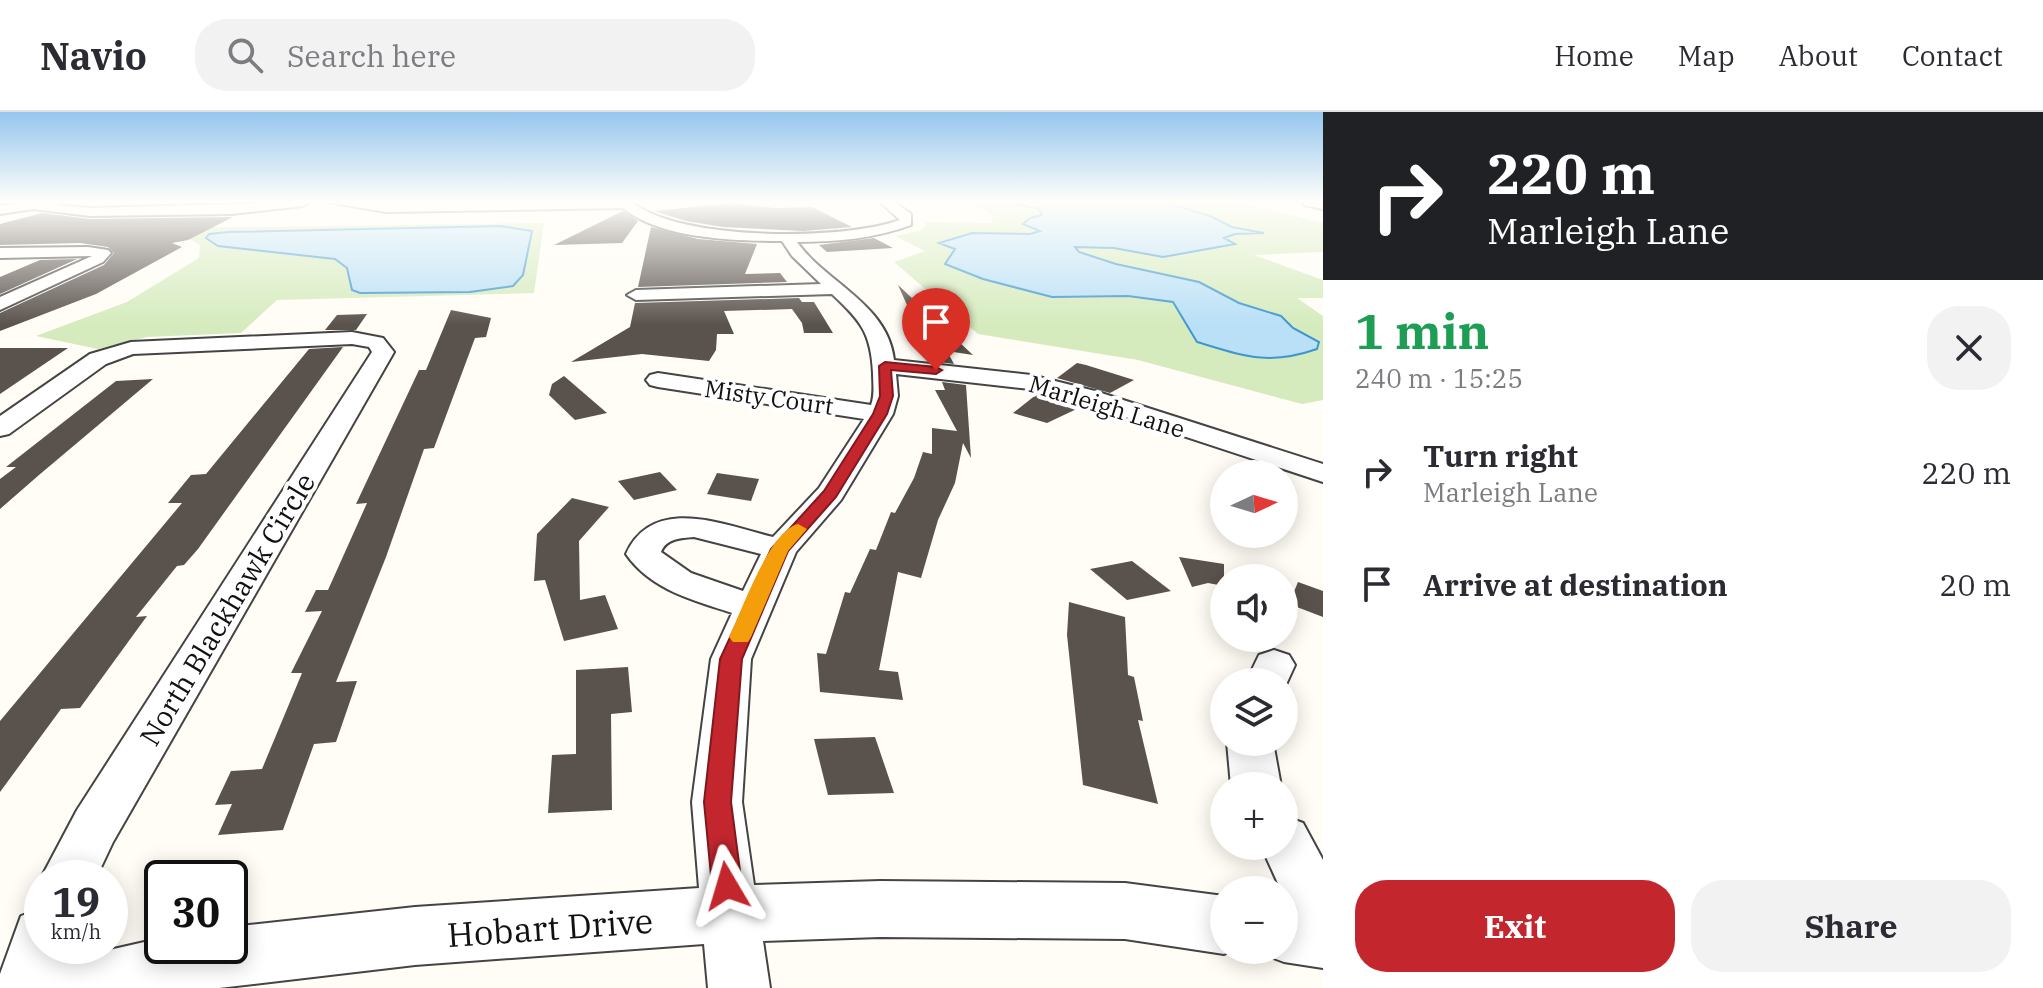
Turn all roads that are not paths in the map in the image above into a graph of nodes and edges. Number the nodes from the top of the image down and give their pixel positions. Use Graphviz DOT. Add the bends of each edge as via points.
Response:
graph roads {
  1 [pos="790,243"];
  2 [pos="0,253"];
  3 [pos="837,289"];
  4 [pos="636,295"];
  5 [pos="0,304"];
  6 [pos="885,366"];
  7 [pos="658,380"];
  8 [pos="880,414"];
  9 [pos="0,428"];
  10 [pos="1323,473"];
  11 [pos="780,549"];
  12 [pos="752,607"];
  13 [pos="77,860"];
  14 [pos="1294,860"];
  15 [pos="731,914"];
  16 [pos="1323,916"];
  17 [pos="1210,923"];
  18 [pos="1298,935"];
  19 [pos="1323,939"];
  20 [pos="34,964"];
  21 [pos="26,988"];
  22 [pos="71,988"];
  23 [pos="739,988"];
  1 -- 3 [label="street"];
  2 -- 5 [label="street" via="96,251 103,256"];
  3 -- 4 [label="street"];
  3 -- 6 [label="street" via="864,314 882,346"];
  6 -- 8 [label="street" via="886,396"];
  6 -- 10 [label="street, Marleigh Lane" via="1031,382"];
  7 -- 8 [label="street, Misty Court"];
  8 -- 11 [label="street" via="830,494"];
  9 -- 13 [label="street, North Blackhawk Circle" via="98,359 131,348 352,338 376,342 383,352"];
  11 -- 12 [label="street"];
  11 -- 12 [label="street" via="694,527 667,530 649,540 643,554 653,566"];
  12 -- 15 [label="street" via="731,659 717,802"];
  14 -- 16 [label="street"];
  15 -- 17 [label="street, Hobart Drive" via="1125,911"];
  15 -- 22 [label="street, Hobart Drive" via="415,936 201,960"];
  15 -- 23 [label="street"];
  18 -- 19 [label="street"];
  20 -- 21 [label="street"];
}
